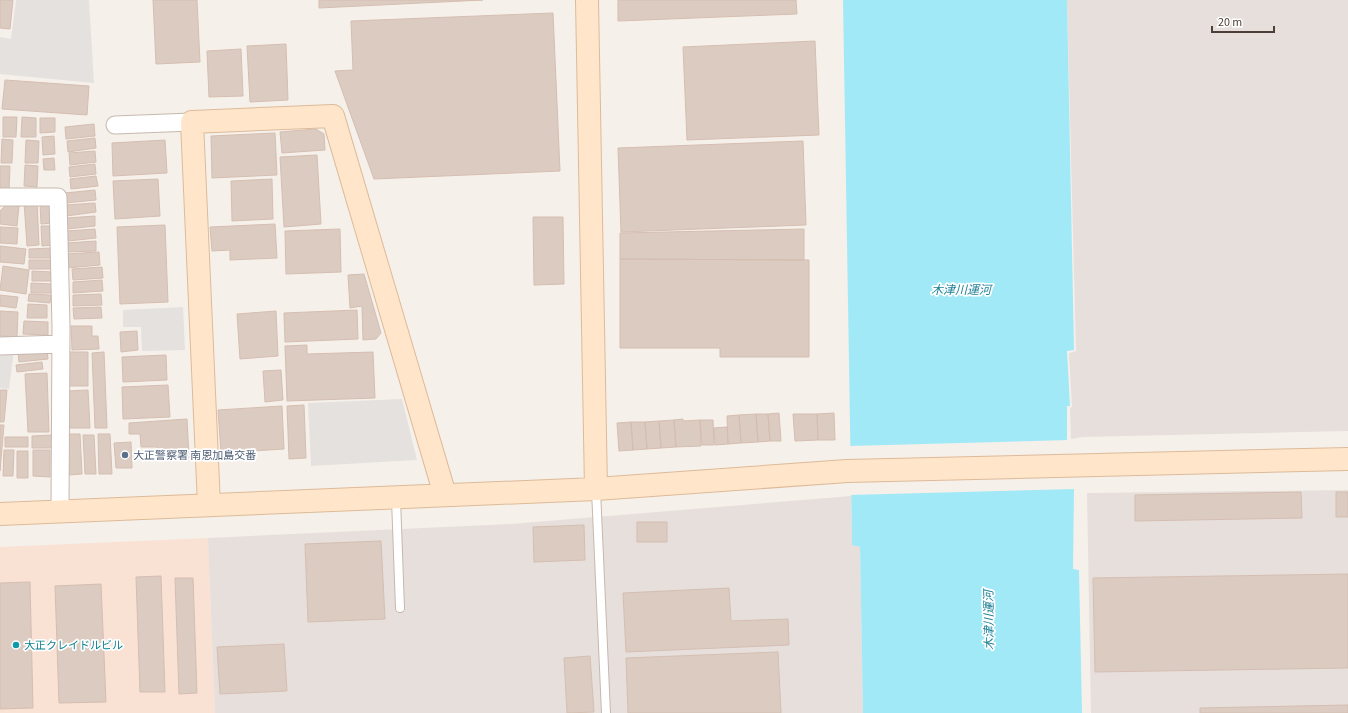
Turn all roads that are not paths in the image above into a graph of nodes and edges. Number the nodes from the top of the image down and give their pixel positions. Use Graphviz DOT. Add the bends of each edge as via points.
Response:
graph roads {
  1 [pos="587,0"];
  2 [pos="192,122"];
  3 [pos="115,125"];
  4 [pos="0,197"];
  5 [pos="61,344"];
  6 [pos="0,346"];
  7 [pos="1348,459"];
  8 [pos="596,489"];
  9 [pos="445,495"];
  10 [pos="396,498"];
  11 [pos="208,505"];
  12 [pos="60,511"];
  13 [pos="0,514"];
  14 [pos="400,608"];
  15 [pos="606,713"];
  1 -- 8 [label="street"];
  2 -- 3 [label="street"];
  2 -- 9 [label="street" via="333,116"];
  2 -- 11 [label="street"];
  4 -- 5 [label="street" via="58,197"];
  5 -- 6 [label="street"];
  5 -- 12 [label="street"];
  7 -- 8 [label="street" via="847,471"];
  8 -- 9 [label="street"];
  8 -- 15 [label="lane"];
  9 -- 10 [label="street"];
  10 -- 11 [label="street"];
  10 -- 14 [label="lane"];
  11 -- 12 [label="street"];
  12 -- 13 [label="street"];
}
